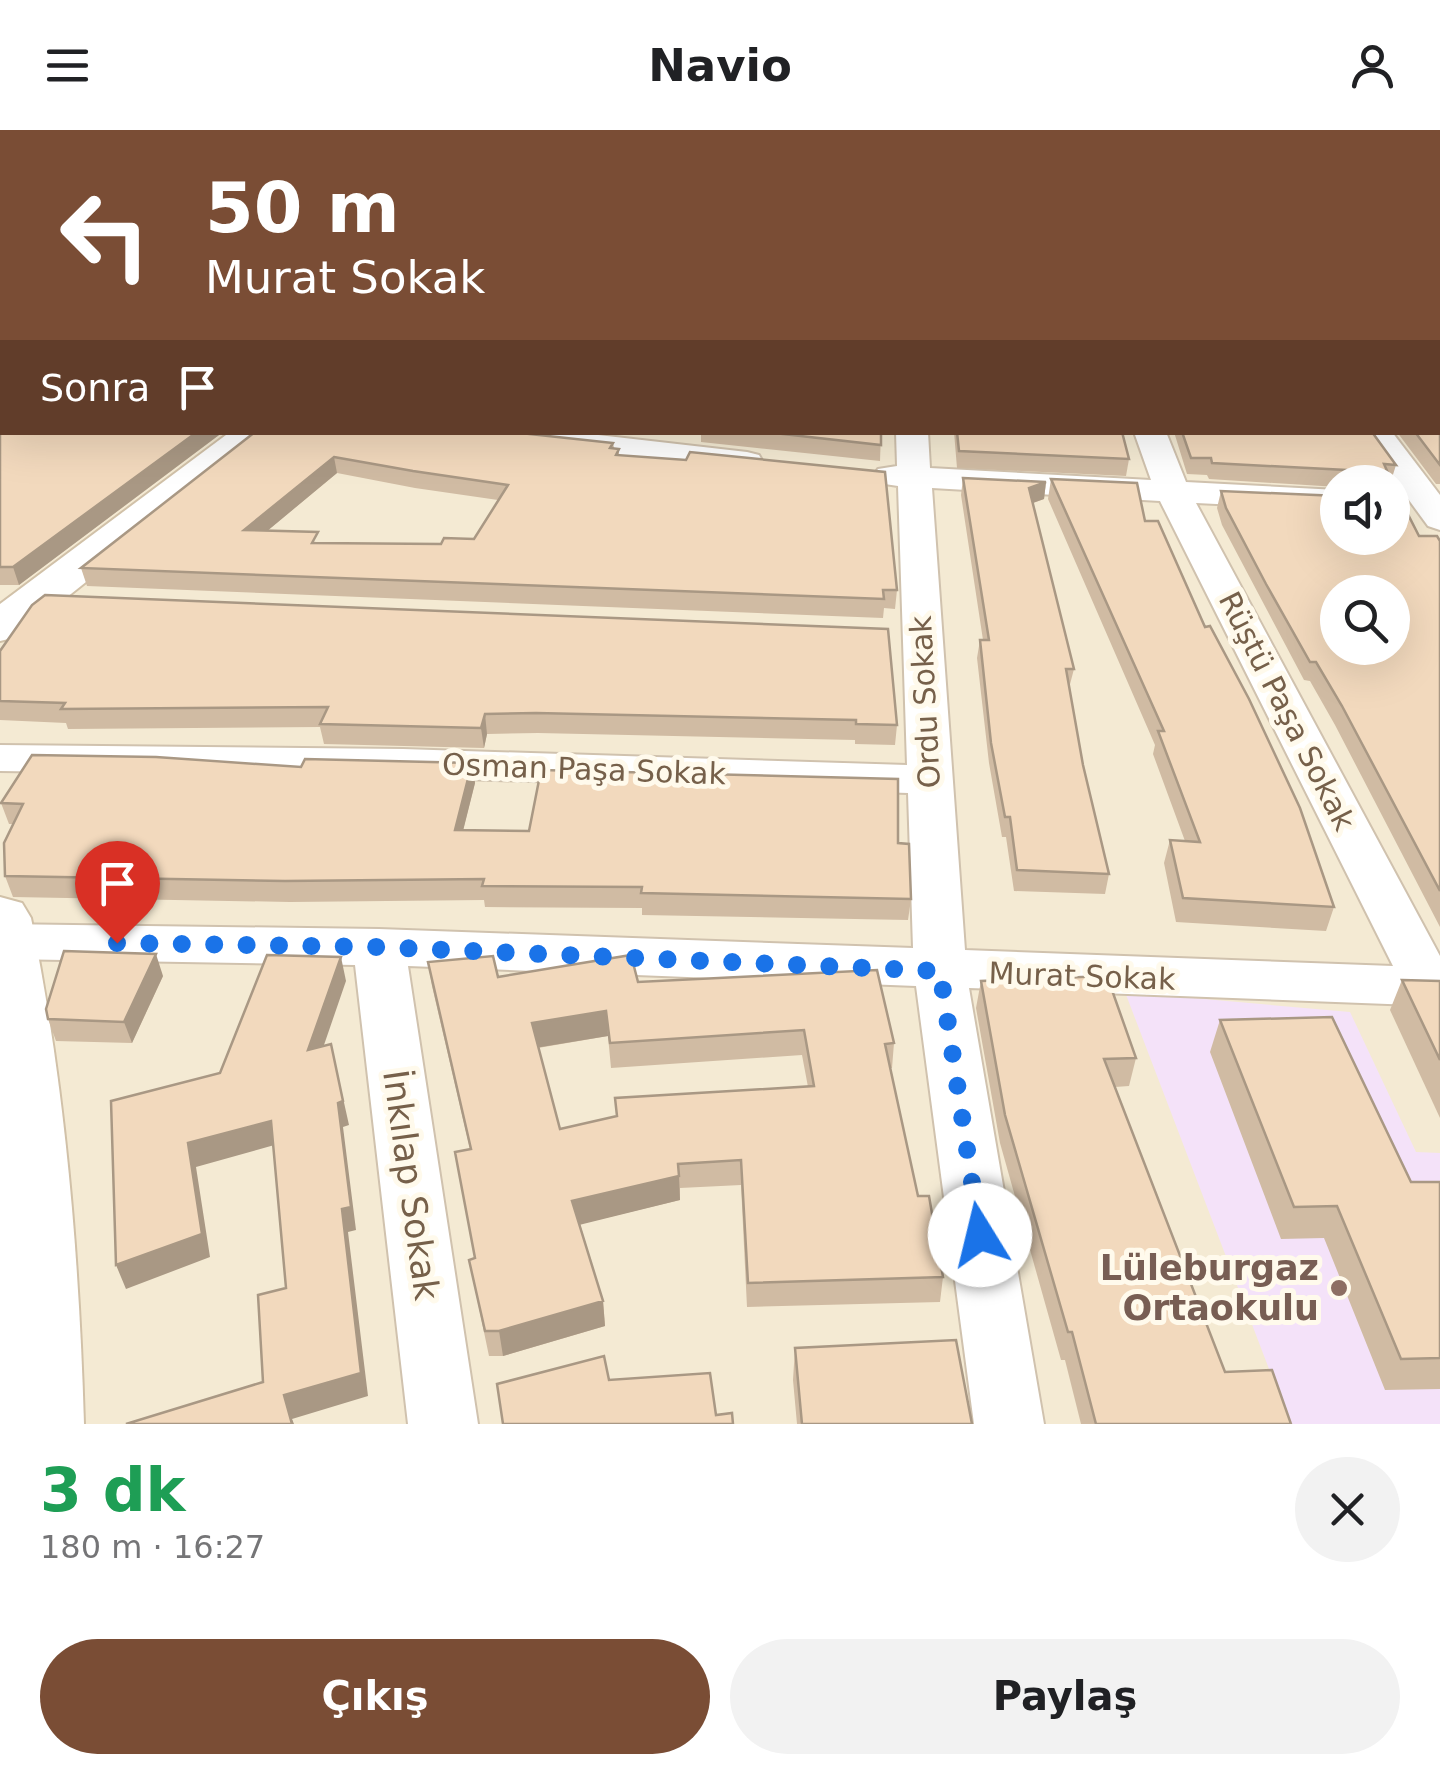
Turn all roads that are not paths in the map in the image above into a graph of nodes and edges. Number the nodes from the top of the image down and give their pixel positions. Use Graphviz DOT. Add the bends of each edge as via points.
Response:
graph roads {
  1 [pos="251,435"];
  2 [pos="508,435"];
  3 [pos="912,435"];
  4 [pos="1151,435"];
  5 [pos="1377,435"];
  6 [pos="781,466"];
  7 [pos="858,473"];
  8 [pos="916,479"];
  9 [pos="1172,490"];
  10 [pos="1320,499"];
  11 [pos="1410,506"];
  12 [pos="1436,510"];
  13 [pos="37,599"];
  14 [pos="94,602"];
  15 [pos="0,627"];
  16 [pos="0,758"];
  17 [pos="929,780"];
  18 [pos="2,930"];
  19 [pos="379,947"];
  20 [pos="940,971"];
  21 [pos="1435,987"];
  22 [pos="41,1424"];
  23 [pos="443,1424"];
  24 [pos="1008,1424"];
  1 -- 13 [label="main road"];
  2 -- 6 [label="street"];
  3 -- 8 [label="street, Ordu Sokak"];
  4 -- 9 [label="street, Rüştü Paşa Sokak"];
  5 -- 12 [label="street"];
  7 -- 8 [label="street"];
  8 -- 9 [label="street"];
  8 -- 17 [label="street, Ordu Sokak" via="900,633"];
  9 -- 10 [label="street"];
  9 -- 21 [label="street, Rüştü Paşa Sokak"];
  11 -- 12 [label="street"];
  13 -- 14 [label="street"];
  13 -- 15 [label="main road"];
  16 -- 17 [label="street, Osman Paşa Sokak"];
  17 -- 20 [label="street, Ordu Sokak"];
  18 -- 19 [label="street, Murat Sokak"];
  18 -- 22 [label="main road" via="31,1146"];
  19 -- 20 [label="street, Murat Sokak"];
  19 -- 23 [label="street, İnkılap Sokak"];
  20 -- 21 [label="street, Murat Sokak"];
  20 -- 24 [label="street, Ordu Sokak"];
}
